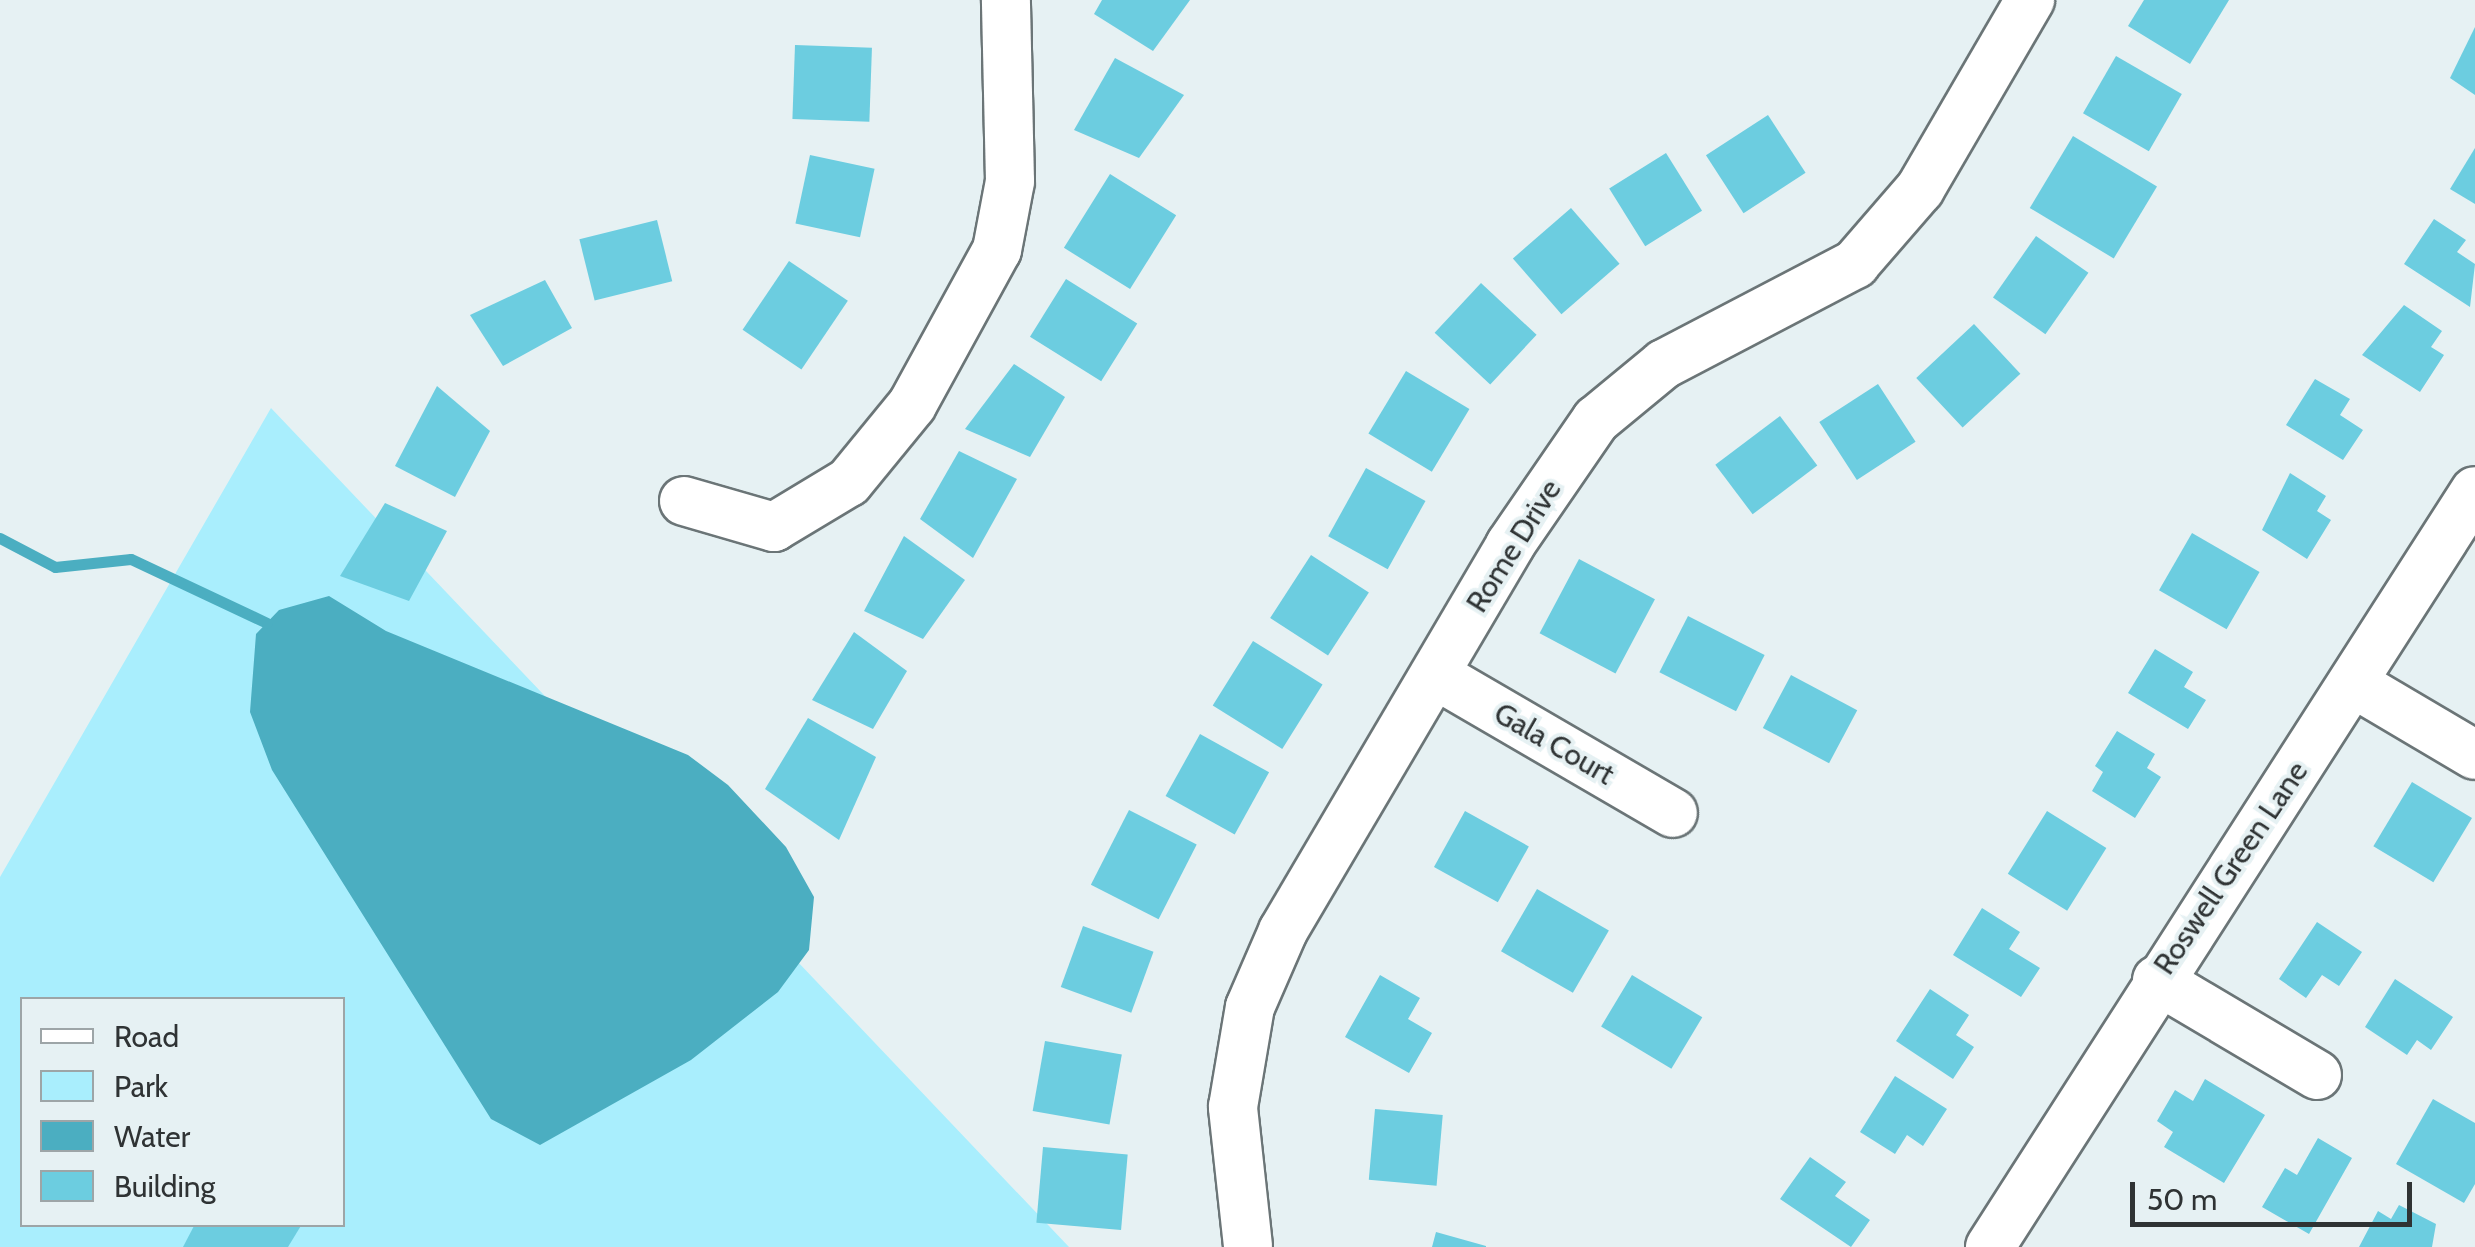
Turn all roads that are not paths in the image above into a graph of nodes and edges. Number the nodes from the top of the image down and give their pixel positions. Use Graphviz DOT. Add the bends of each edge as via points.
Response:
graph roads {
  1 [pos="1006,0"];
  2 [pos="2030,0"];
  3 [pos="2475,491"];
  4 [pos="684,501"];
  5 [pos="1436,675"];
  6 [pos="2355,684"];
  7 [pos="2475,755"];
  8 [pos="1673,813"];
  9 [pos="2157,980"];
  10 [pos="2317,1075"];
  11 [pos="1248,1246"];
  12 [pos="1990,1247"];
  1 -- 4 [label="street" via="1010,180 997,250 912,405 850,482 774,527"];
  2 -- 5 [label="street, Rome Drive" via="1920,189 1855,264 1664,364 1596,420"];
  3 -- 6 [label="street, Roswell Green Lane"];
  5 -- 8 [label="street, Gala Court"];
  5 -- 11 [label="street, Rome Drive" via="1283,931 1250,1008 1233,1107"];
  6 -- 7 [label="street"];
  6 -- 9 [label="street, Roswell Green Lane"];
  9 -- 10 [label="street"];
  9 -- 12 [label="street, Roswell Green Lane"];
}
